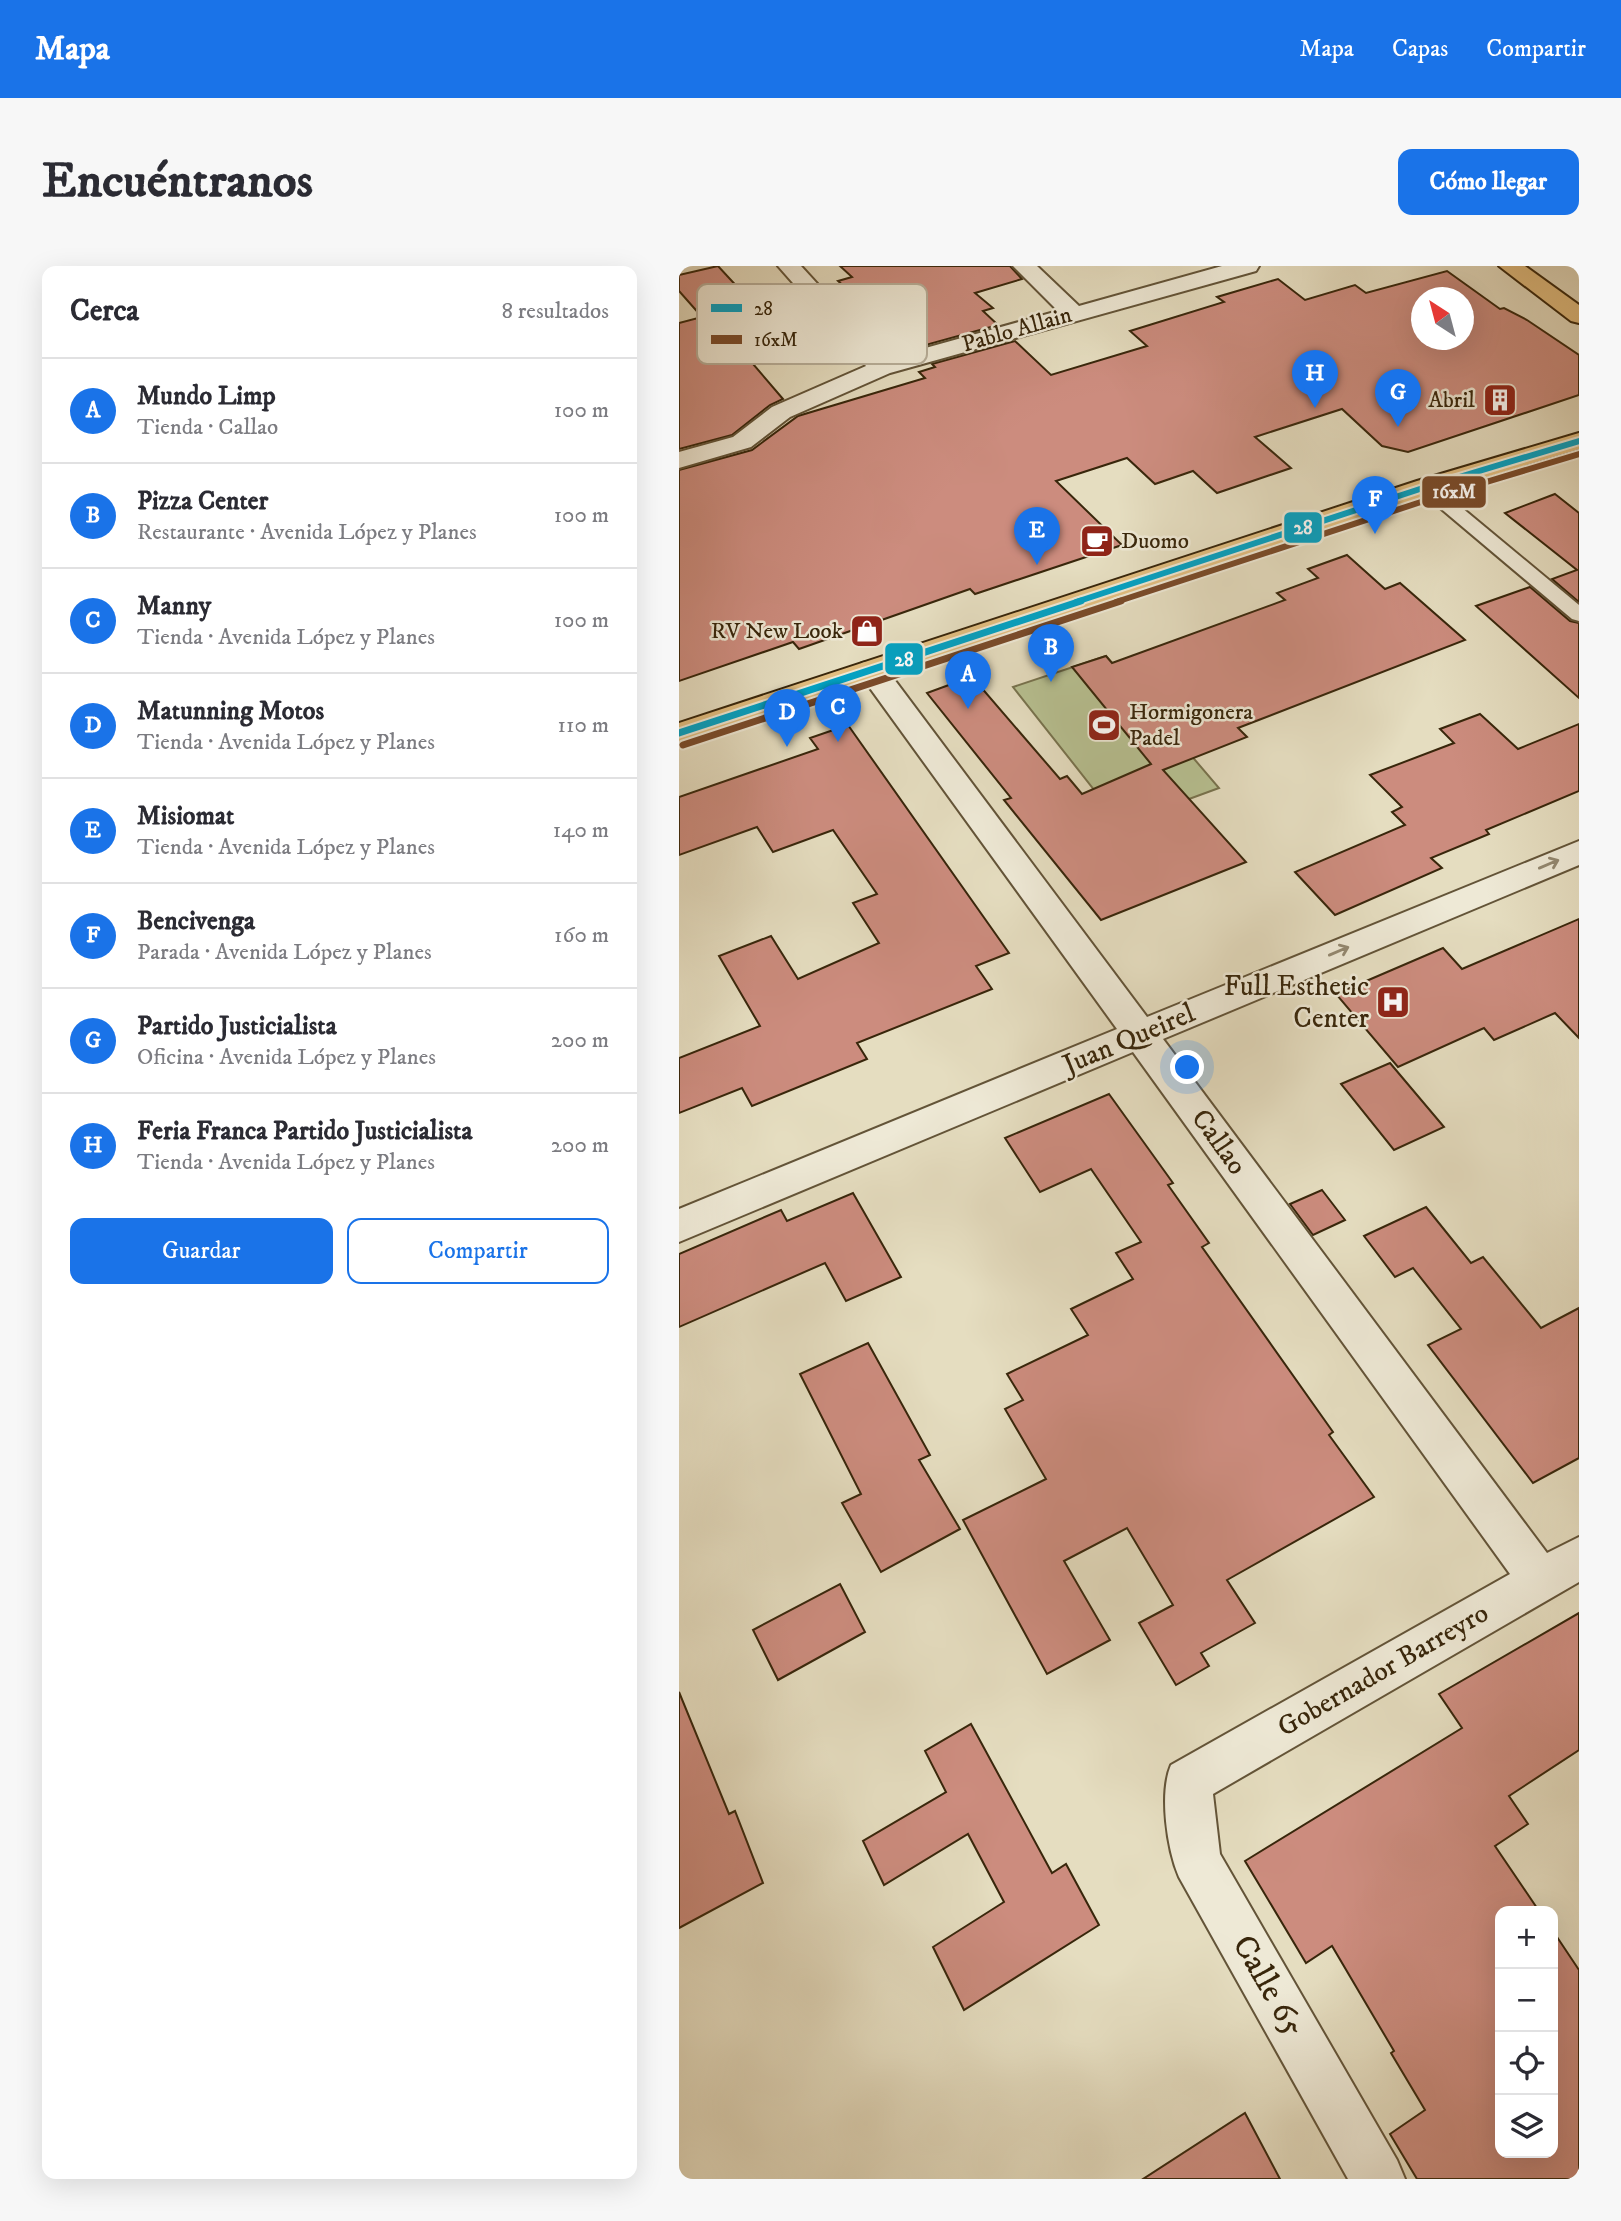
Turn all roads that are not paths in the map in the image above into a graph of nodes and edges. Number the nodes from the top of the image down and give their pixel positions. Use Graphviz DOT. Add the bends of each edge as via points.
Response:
graph roads {
  1 [pos="789,266"];
  2 [pos="1024,266"];
  3 [pos="1510,266"];
  4 [pos="1237,267"];
  5 [pos="805,284"];
  6 [pos="1074,314"];
  7 [pos="1579,316"];
  8 [pos="927,355"];
  9 [pos="877,364"];
  10 [pos="895,364"];
  11 [pos="881,368"];
  12 [pos="1579,441"];
  13 [pos="679,460"];
  14 [pos="1426,486"];
  15 [pos="1579,615"];
  16 [pos="872,670"];
  17 [pos="679,733"];
  18 [pos="1579,852"];
  19 [pos="1140,1034"];
  20 [pos="679,1226"];
  21 [pos="1579,1558"];
  22 [pos="1541,1580"];
  23 [pos="1188,1782"];
  24 [pos="1378,2179"];
  1 -- 5 [label="street"];
  2 -- 6 [label="street"];
  3 -- 7 [label="main road"];
  4 -- 6 [label="street, Pablo Allain"];
  6 -- 8 [label="street, Pablo Allain"];
  9 -- 11 [label="street"];
  10 -- 11 [label="street, Pablo Allain"];
  11 -- 13 [label="street, Pablo Allain" via="781,412 741,442"];
  12 -- 14 [label="main road"];
  14 -- 15 [label="lane"];
  14 -- 16 [label="main road"];
  16 -- 17 [label="main road"];
  16 -- 19 [label="street, Callao"];
  19 -- 18 [label="street, Juan Queirel, one-way"];
  19 -- 20 [label="street, Juan Queirel"];
  19 -- 22 [label="street, Callao"];
  21 -- 22 [label="street, Gobernador Barreyro"];
  22 -- 23 [label="street, Gobernador Barreyro"];
  23 -- 24 [label="street, Calle 65" via="1196,1860"];
}
